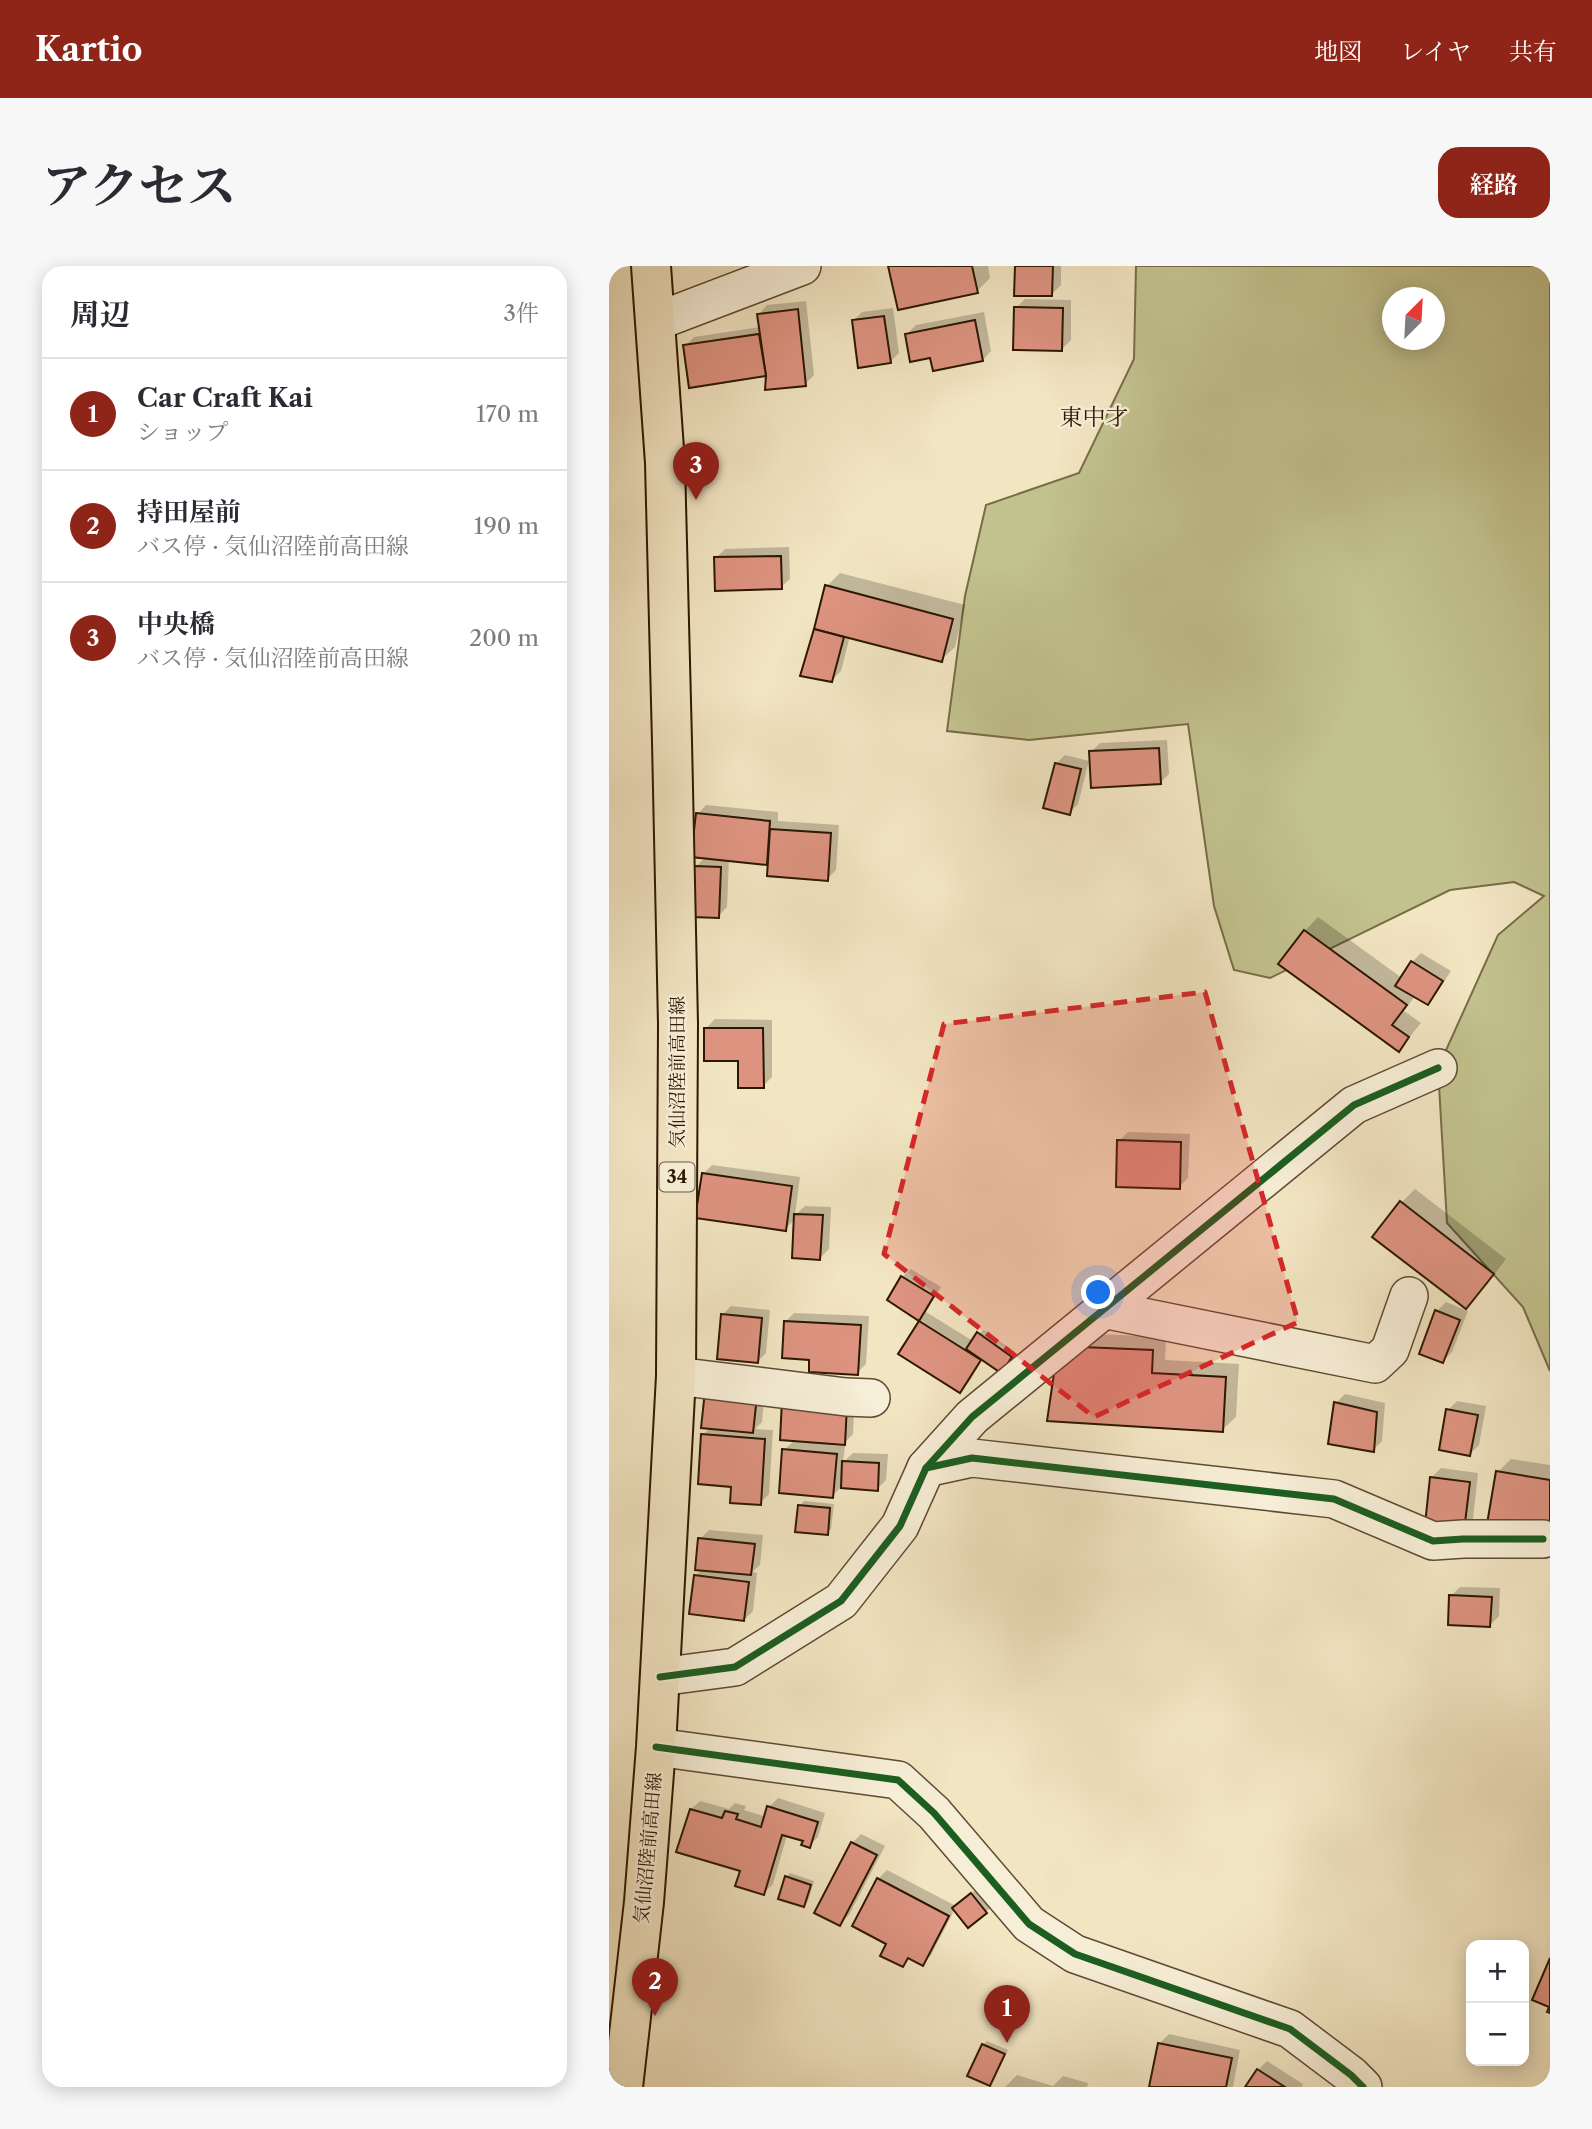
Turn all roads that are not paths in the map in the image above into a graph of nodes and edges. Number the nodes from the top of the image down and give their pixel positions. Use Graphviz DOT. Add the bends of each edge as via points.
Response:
graph roads {
  1 [pos="651,266"];
  2 [pos="802,266"];
  3 [pos="655,322"];
  4 [pos="1438,1068"];
  5 [pos="1409,1296"];
  6 [pos="1103,1309"];
  7 [pos="676,1377"];
  8 [pos="871,1398"];
  9 [pos="926,1468"];
  10 [pos="1543,1539"];
  11 [pos="660,1677"];
  12 [pos="656,1747"];
  13 [pos="623,2087"];
  14 [pos="1363,2087"];
  1 -- 3 [label="main road, 気仙沼陸前高田線 / 34"];
  2 -- 3 [label="street"];
  3 -- 7 [label="main road, 気仙沼陸前高田線 / 34" via="665,463 673,743 678,1024"];
  4 -- 6 [label="street" via="1354,1105"];
  5 -- 6 [label="street" via="1390,1350 1375,1364"];
  6 -- 9 [label="street" via="972,1417"];
  7 -- 8 [label="street"];
  7 -- 11 [label="main road, 気仙沼陸前高田線 / 34"];
  9 -- 10 [label="street" via="972,1458 1333,1499 1433,1541"];
  9 -- 11 [label="street" via="900,1526 841,1601 735,1667"];
  11 -- 12 [label="main road, 気仙沼陸前高田線 / 34"];
  12 -- 13 [label="main road, 気仙沼陸前高田線 / 34"];
  12 -- 14 [label="street" via="898,1780 934,1813 1029,1924 1075,1954 1290,2029"];
}
